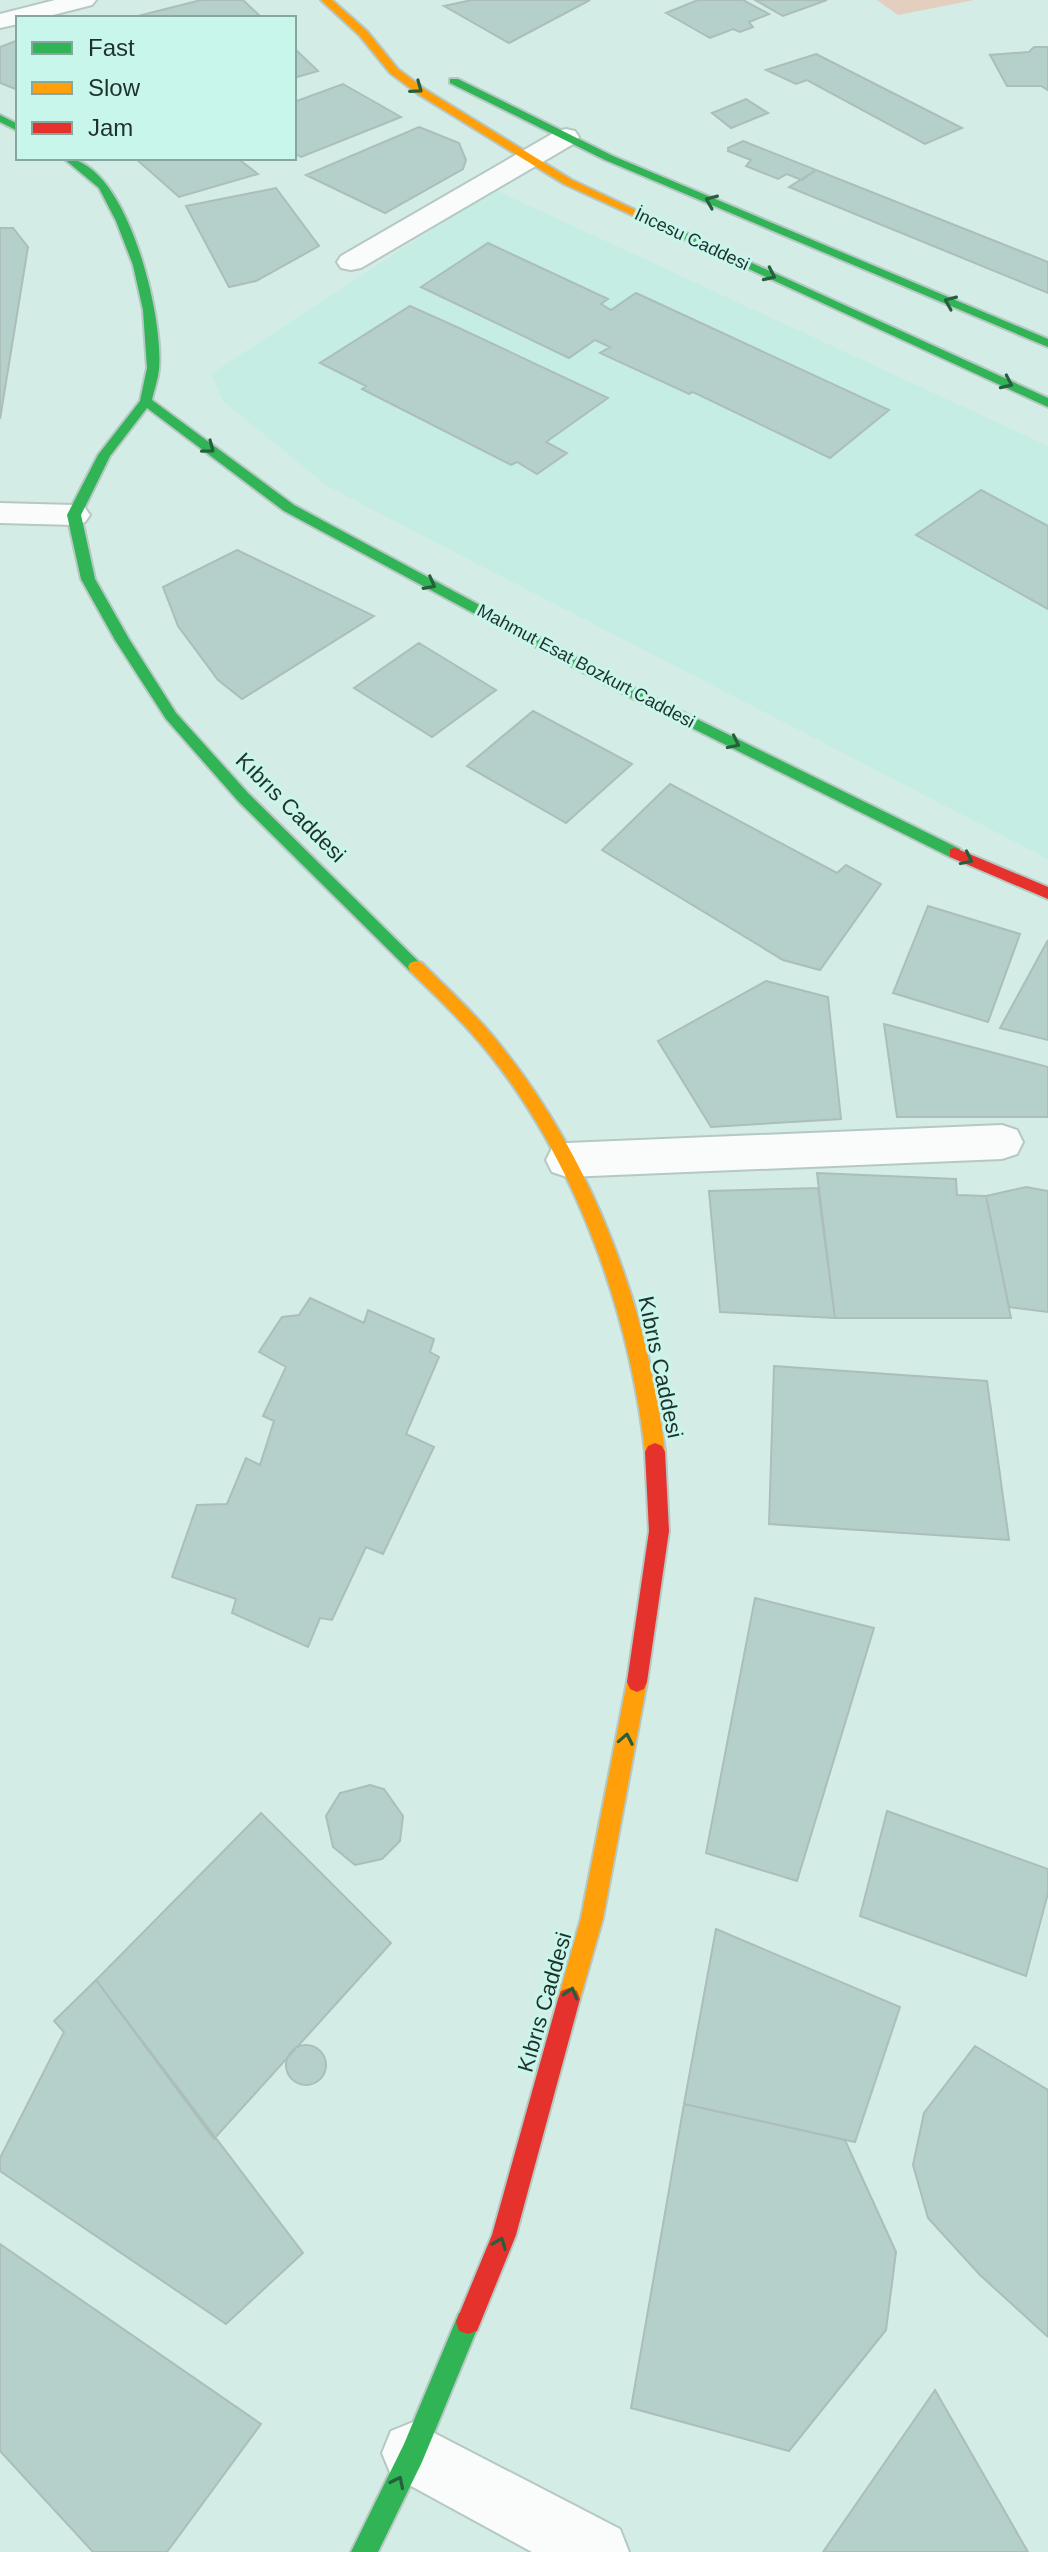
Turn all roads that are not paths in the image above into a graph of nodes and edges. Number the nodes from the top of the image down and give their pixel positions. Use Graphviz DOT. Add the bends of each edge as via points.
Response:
graph roads {
  1 [pos="326,0"];
  2 [pos="71,1"];
  3 [pos="18,16"];
  4 [pos="363,33"];
  5 [pos="405,53"];
  6 [pos="440,72"];
  7 [pos="566,137"];
  8 [pos="530,159"];
  9 [pos="70,160"];
  10 [pos="351,262"];
  11 [pos="1048,343"];
  12 [pos="146,401"];
  13 [pos="1048,403"];
  14 [pos="0,513"];
  15 [pos="74,515"];
  16 [pos="1048,893"];
  17 [pos="1002,1142"];
  18 [pos="567,1160"];
  19 [pos="413,2453"];
  20 [pos="364,2552"];
  21 [pos="597,2552"];
  1 -- 4 [label="main road, İncesu Caddesi"];
  2 -- 3 [label="street"];
  4 -- 5 [label="main road, İncesu Caddesi"];
  4 -- 8 [label="main road, İncesu Caddesi, one-way" via="394,71"];
  6 -- 7 [label="main road, İncesu Caddesi"];
  7 -- 8 [label="street"];
  11 -- 7 [label="main road, İncesu Caddesi, one-way"];
  8 -- 10 [label="street"];
  8 -- 13 [label="main road, İncesu Caddesi, one-way" via="568,182"];
  9 -- 12 [label="main road" via="103,186 139,265 153,368"];
  12 -- 15 [label="main road" via="104,455"];
  12 -- 16 [label="main road, Mahmut Esat Bozkurt Caddesi, one-way" via="289,508 623,688 975,863"];
  14 -- 15 [label="street"];
  15 -- 18 [label="main road, Kıbrıs Caddesi" via="88,579 171,716 243,797 456,1007 506,1064"];
  17 -- 18 [label="street"];
  19 -- 18 [label="main road, Kıbrıs Caddesi, one-way" via="504,2235 592,1918 644,1646 659,1531 653,1422 627,1309"];
  20 -- 19 [label="main road, Kıbrıs Caddesi, one-way"];
  19 -- 21 [label="street"];
}
